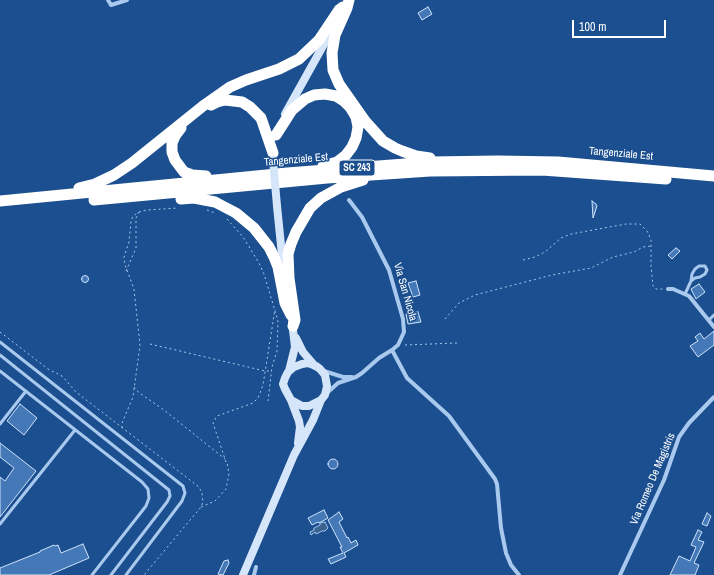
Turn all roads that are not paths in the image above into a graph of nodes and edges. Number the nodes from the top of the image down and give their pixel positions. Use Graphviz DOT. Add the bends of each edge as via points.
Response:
graph roads {
  1 [pos="108,0"];
  2 [pos="127,0"];
  3 [pos="346,2"];
  4 [pos="276,135"];
  5 [pos="273,156"];
  6 [pos="478,162"];
  7 [pos="430,171"];
  8 [pos="287,173"];
  9 [pos="714,176"];
  10 [pos="256,177"];
  11 [pos="714,183"];
  12 [pos="125,197"];
  13 [pos="349,200"];
  14 [pos="6,201"];
  15 [pos="0,209"];
  16 [pos="691,281"];
  17 [pos="668,289"];
  18 [pos="685,294"];
  19 [pos="291,315"];
  20 [pos="714,315"];
  21 [pos="709,320"];
  22 [pos="714,327"];
  23 [pos="294,331"];
  24 [pos="0,342"];
  25 [pos="392,350"];
  26 [pos="0,355"];
  27 [pos="318,368"];
  28 [pos="0,371"];
  29 [pos="288,372"];
  30 [pos="356,377"];
  31 [pos="26,391"];
  32 [pos="714,397"];
  33 [pos="323,398"];
  34 [pos="291,400"];
  35 [pos="0,424"];
  36 [pos="75,430"];
  37 [pos="294,455"];
  38 [pos="0,516"];
  39 [pos="4,519"];
  40 [pos="0,524"];
  41 [pos="256,567"];
  42 [pos="92,575"];
  43 [pos="111,575"];
  44 [pos="126,575"];
  45 [pos="243,575"];
  46 [pos="254,575"];
  47 [pos="519,575"];
  48 [pos="620,575"];
  1 -- 2 [label="street" via="110,5"];
  3 -- 4 [label="street" via="283,116"];
  3 -- 6 [label="highway" via="347,8 333,45 333,70 339,84 372,130 389,145 416,156 471,159"];
  3 -- 14 [label="highway" via="320,40 299,59 223,92 114,175 95,184"];
  4 -- 5 [label="street"];
  4 -- 8 [label="highway" via="296,105 314,95 336,96 344,101 356,117 356,138 346,155 337,162"];
  5 -- 10 [label="highway" via="261,118 250,107 234,100 217,102 210,106 180,129 175,136 172,152 184,172 202,176"];
  5 -- 19 [label="street, bridge" via="280,245"];
  6 -- 8 [label="highway, Tangenziale Est / SC 243" via="431,162"];
  6 -- 9 [label="highway, Tangenziale Est / SC 243" via="558,162"];
  7 -- 11 [label="highway, Tangenziale Est / SC 243" via="542,170"];
  7 -- 12 [label="highway, Tangenziale Est / SC 243"];
  7 -- 23 [label="highway" via="352,183 330,192 310,208 290,244 288,254"];
  8 -- 10 [label="highway, Tangenziale Est / SC 243"];
  10 -- 14 [label="highway, Tangenziale Est / SC 243"];
  12 -- 15 [label="highway, Tangenziale Est / SC 243"];
  12 -- 19 [label="highway" via="136,200 206,200 226,207 246,219 262,237 274,257 285,304"];
  13 -- 25 [label="street, Via San Nicola" via="362,217 389,270 396,290 404,332 398,345"];
  16 -- 16 [label="lane" via="705,274 705,266 695,269"];
  16 -- 18 [label="lane"];
  17 -- 18 [label="street"];
  18 -- 21 [label="street"];
  19 -- 23 [label="street"];
  20 -- 21 [label="lane"];
  21 -- 22 [label="street"];
  23 -- 27 [label="street" via="303,352"];
  23 -- 29 [label="street" via="294,352"];
  24 -- 44 [label="lane" via="183,486 186,493 182,501"];
  25 -- 30 [label="street"];
  25 -- 47 [label="street" via="407,378 449,416 495,479 506,553"];
  26 -- 43 [label="lane" via="169,490 168,502"];
  27 -- 29 [label="street" via="308,363 294,367"];
  27 -- 30 [label="street" via="343,377"];
  27 -- 33 [label="street" via="327,381"];
  28 -- 31 [label="lane"];
  29 -- 34 [label="street" via="284,384 286,394"];
  30 -- 33 [label="street" via="338,383"];
  31 -- 35 [label="lane"];
  31 -- 36 [label="lane"];
  32 -- 48 [label="street, Via Romeo De Magistris" via="679,437 664,480"];
  33 -- 34 [label="street" via="309,406 302,406"];
  33 -- 37 [label="street"];
  34 -- 37 [label="street" via="300,427"];
  36 -- 39 [label="lane"];
  36 -- 42 [label="lane" via="142,482 148,490 149,498 146,506"];
  37 -- 45 [label="street"];
  38 -- 39 [label="lane"];
  39 -- 40 [label="lane"];
  41 -- 46 [label="street"];
}
